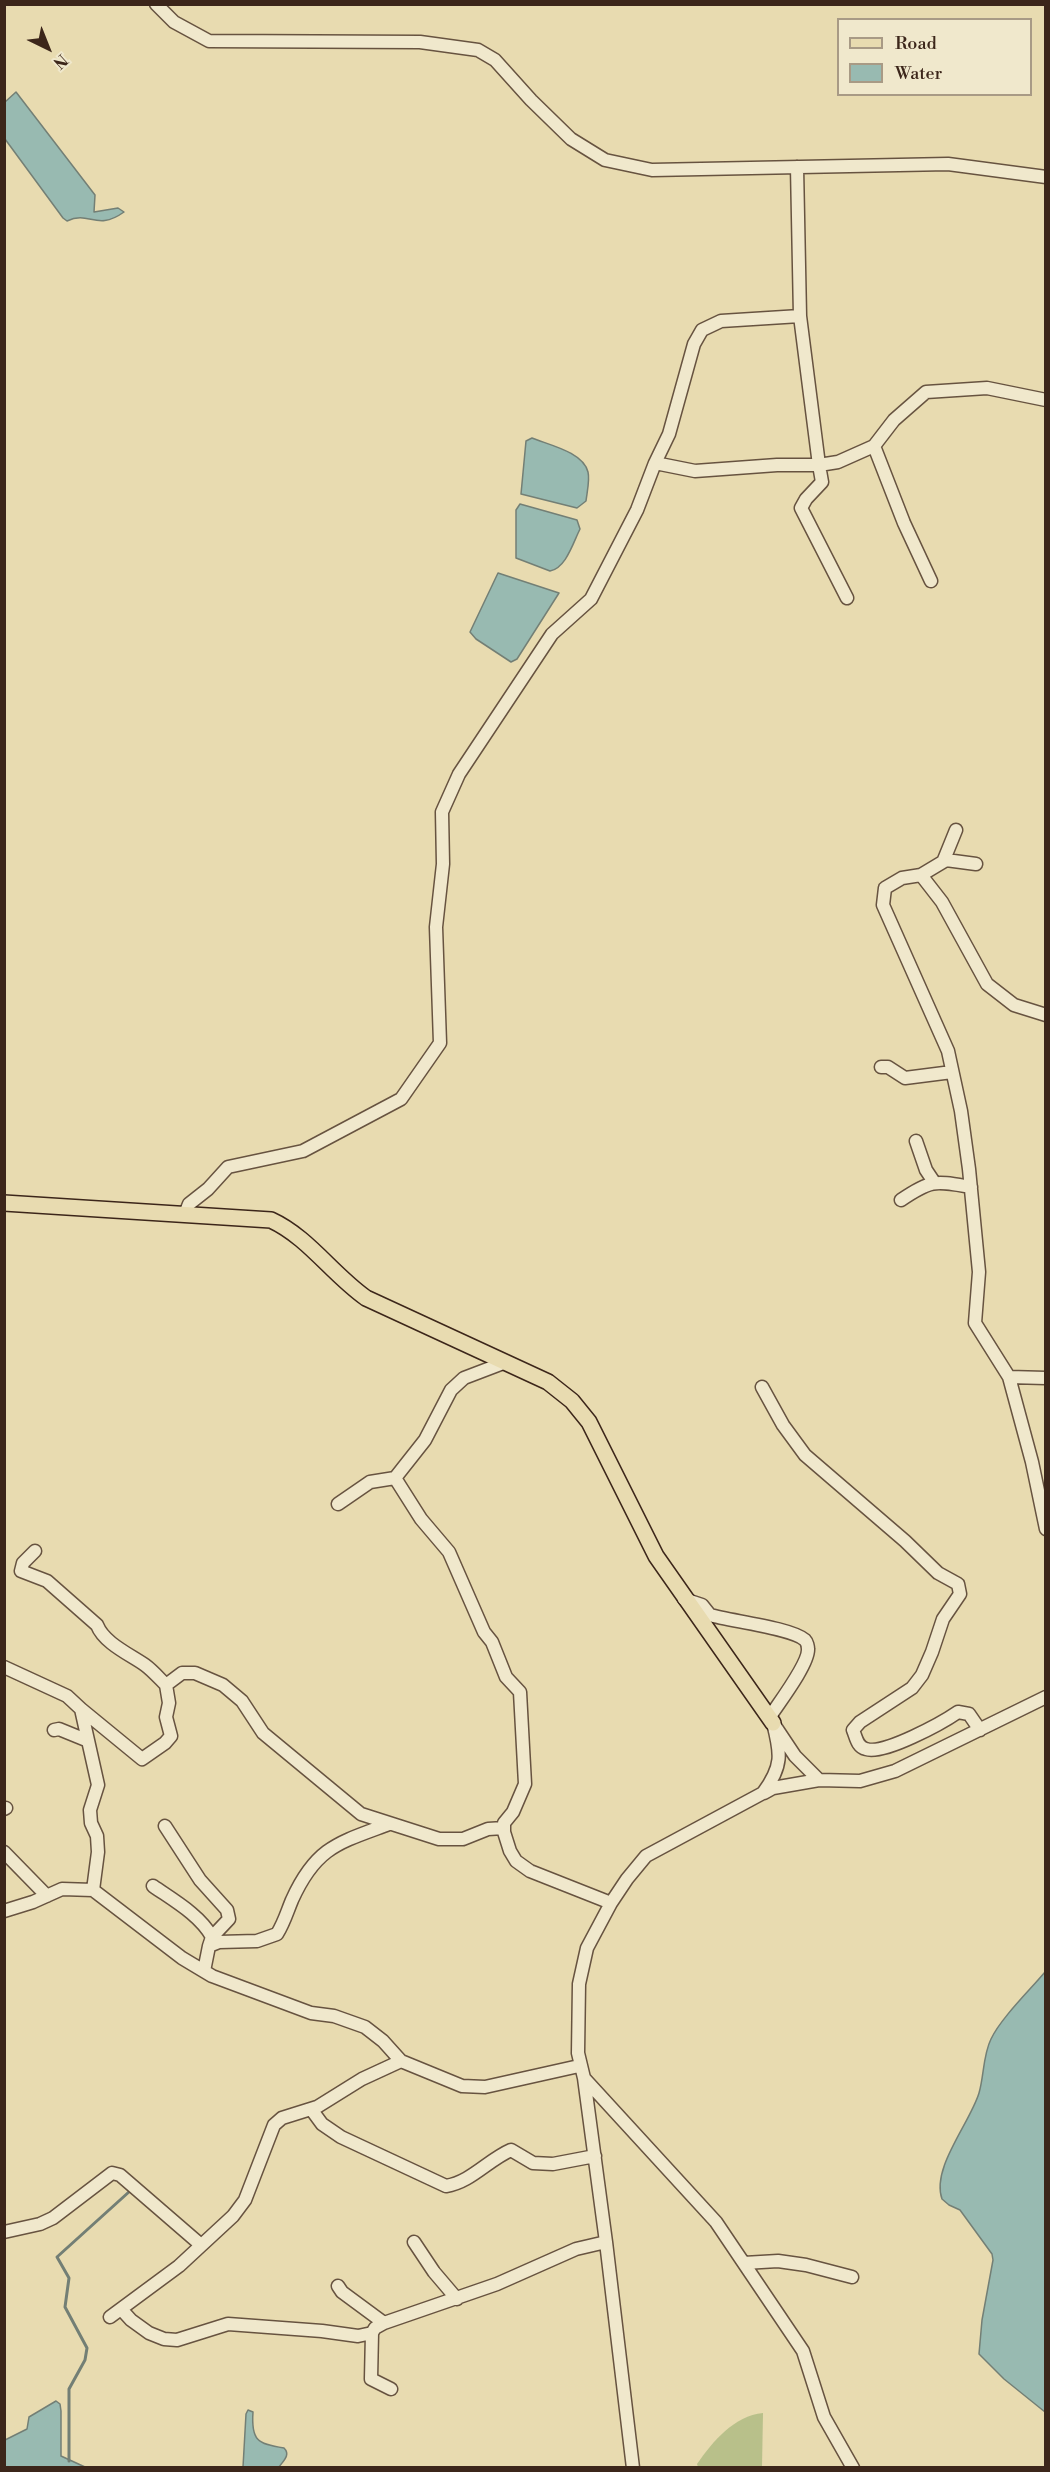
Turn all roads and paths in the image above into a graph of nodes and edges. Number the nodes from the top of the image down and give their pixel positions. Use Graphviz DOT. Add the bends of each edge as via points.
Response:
graph roads {
  1 [pos="156,4"];
  2 [pos="797,167"];
  3 [pos="1046,177"];
  4 [pos="800,316"];
  5 [pos="1046,400"];
  6 [pos="874,446"];
  7 [pos="655,463"];
  8 [pos="819,465"];
  9 [pos="931,581"];
  10 [pos="847,598"];
  11 [pos="956,830"];
  12 [pos="943,862"];
  13 [pos="976,864"];
  14 [pos="921,875"];
  15 [pos="1046,1015"];
  16 [pos="881,1067"];
  17 [pos="952,1072"];
  18 [pos="916,1141"];
  19 [pos="934,1182"];
  20 [pos="971,1187"];
  21 [pos="901,1200"];
  22 [pos="4,1203"];
  23 [pos="185,1214"];
  24 [pos="506,1362"];
  25 [pos="1009,1377"];
  26 [pos="1046,1378"];
  27 [pos="762,1387"];
  28 [pos="395,1478"];
  29 [pos="338,1503"];
  30 [pos="1046,1528"];
  31 [pos="35,1551"];
  32 [pos="684,1599"];
  33 [pos="4,1667"];
  34 [pos="166,1685"];
  35 [pos="1046,1697"];
  36 [pos="81,1709"];
  37 [pos="771,1721"];
  38 [pos="54,1730"];
  39 [pos="980,1730"];
  40 [pos="86,1740"];
  41 [pos="819,1780"];
  42 [pos="763,1793"];
  43 [pos="389,1824"];
  44 [pos="165,1826"];
  45 [pos="504,1828"];
  46 [pos="4,1852"];
  47 [pos="153,1886"];
  48 [pos="93,1890"];
  49 [pos="47,1896"];
  50 [pos="611,1903"];
  51 [pos="4,1911"];
  52 [pos="210,1942"];
  53 [pos="204,1971"];
  54 [pos="401,2061"];
  55 [pos="579,2066"];
  56 [pos="584,2079"];
  57 [pos="311,2109"];
  58 [pos="595,2156"];
  59 [pos="4,2232"];
  60 [pos="414,2242"];
  61 [pos="606,2242"];
  62 [pos="201,2245"];
  63 [pos="744,2263"];
  64 [pos="852,2277"];
  65 [pos="338,2286"];
  66 [pos="457,2299"];
  67 [pos="121,2309"];
  68 [pos="110,2317"];
  69 [pos="384,2323"];
  70 [pos="372,2333"];
  71 [pos="391,2389"];
  72 [pos="633,2468"];
  73 [pos="853,2468"];
  1 -- 2 [label="street" via="174,22 208,41 420,42 478,50 495,60 571,139 605,160 652,170"];
  2 -- 3 [label="street" via="948,164"];
  2 -- 4 [label="street"];
  4 -- 7 [label="street" via="721,321 702,330 694,344 669,434"];
  4 -- 8 [label="street"];
  5 -- 6 [label="street" via="987,388 926,392 894,420"];
  6 -- 8 [label="street" via="838,462"];
  6 -- 9 [label="street"];
  7 -- 8 [label="street" via="695,471"];
  7 -- 23 [label="street" via="637,510 591,599 552,634 459,774 442,812 443,864 436,927 440,1043 401,1099 303,1151 228,1167 189,1204"];
  8 -- 10 [label="street" via="822,482 801,508"];
  11 -- 12 [label="street"];
  12 -- 13 [label="street"];
  12 -- 14 [label="street"];
  14 -- 15 [label="street" via="942,902 987,984 1014,1005"];
  14 -- 17 [label="street" via="902,878 885,888 883,905 948,1051"];
  16 -- 17 [label="street" via="906,1078"];
  17 -- 20 [label="street"];
  18 -- 19 [label="street"];
  19 -- 20 [label="street"];
  19 -- 21 [label="street"];
  20 -- 25 [label="street" via="979,1272 975,1323"];
  22 -- 23 [label="main road"];
  23 -- 24 [label="main road" via="270,1220 288,1228 366,1298"];
  24 -- 28 [label="street" via="464,1378 451,1390 425,1440"];
  24 -- 32 [label="main road" via="548,1382 572,1401 589,1422 656,1556"];
  25 -- 26 [label="street"];
  25 -- 30 [label="street"];
  27 -- 39 [label="street" via="805,1455 938,1574 958,1584 960,1594 943,1619 922,1675 912,1688 860,1722 853,1730 857,1743 865,1749 877,1750 923,1732 958,1712 969,1714"];
  28 -- 29 [label="street" via="370,1482"];
  28 -- 45 [label="street" via="449,1552 506,1677 520,1692 525,1784"];
  31 -- 34 [label="street" via="21,1571 47,1581"];
  32 -- 37 [label="main road"];
  32 -- 37 [label="street" via="702,1605 710,1615 805,1640 807,1656"];
  33 -- 36 [label="street" via="67,1696"];
  34 -- 36 [label="street" via="166,1717 171,1736 142,1759"];
  34 -- 43 [label="street" via="182,1673 195,1673 223,1685 242,1701 262,1733 351,1808"];
  35 -- 39 [label="street"];
  36 -- 40 [label="street"];
  37 -- 41 [label="street" via="795,1756"];
  37 -- 42 [label="street" via="780,1752 778,1767"];
  38 -- 40 [label="street"];
  39 -- 41 [label="street" via="895,1771 860,1780"];
  40 -- 48 [label="street" via="98,1785 90,1810 98,1852"];
  41 -- 42 [label="street"];
  42 -- 50 [label="street" via="646,1856"];
  43 -- 45 [label="street" via="439,1839 463,1839 488,1829"];
  43 -- 52 [label="street" via="339,1842 316,1860 292,1899 278,1934 257,1941"];
  44 -- 52 [label="street" via="200,1880 227,1910 228,1919"];
  45 -- 50 [label="street" via="510,1851 523,1866"];
  46 -- 49 [label="street"];
  47 -- 52 [label="street" via="207,1929"];
  48 -- 49 [label="street" via="62,1888"];
  48 -- 53 [label="street"];
  49 -- 51 [label="street"];
  50 -- 55 [label="street" via="587,1948 581,1975 577,2020"];
  52 -- 53 [label="street"];
  53 -- 54 [label="street" via="310,2013 365,2026"];
  54 -- 55 [label="street" via="462,2086 485,2087"];
  54 -- 57 [label="street"];
  55 -- 56 [label="street"];
  56 -- 58 [label="street"];
  56 -- 63 [label="street" via="706,2209"];
  57 -- 58 [label="street" via="322,2124 341,2137 446,2186 460,2184 497,2156 512,2150 533,2163 553,2164"];
  57 -- 62 [label="street" via="282,2118 274,2125 245,2200"];
  58 -- 61 [label="street"];
  59 -- 62 [label="street" via="53,2218 112,2173 120,2175"];
  60 -- 66 [label="street"];
  61 -- 66 [label="street" via="576,2249"];
  61 -- 72 [label="street"];
  62 -- 67 [label="street"];
  63 -- 64 [label="street" via="778,2261"];
  63 -- 73 [label="street" via="802,2351 824,2417"];
  65 -- 69 [label="street"];
  66 -- 69 [label="street"];
  67 -- 68 [label="street"];
  67 -- 70 [label="street" via="149,2333 164,2339 177,2340 228,2324 358,2336"];
  69 -- 70 [label="street"];
  70 -- 71 [label="street" via="370,2379"];
}
